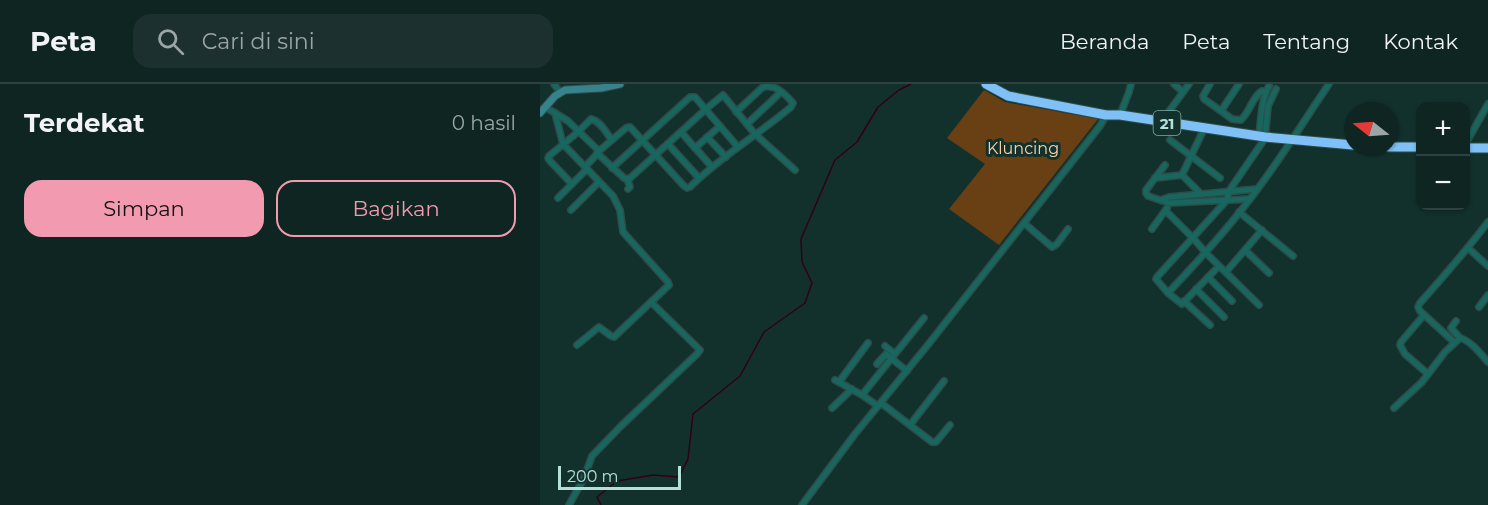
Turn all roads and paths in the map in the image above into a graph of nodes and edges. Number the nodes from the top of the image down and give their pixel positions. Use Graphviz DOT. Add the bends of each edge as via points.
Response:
graph roads {
  1 [pos="554,84"];
  2 [pos="620,84"];
  3 [pos="986,84"];
  4 [pos="1131,84"];
  5 [pos="1174,84"];
  6 [pos="1189,84"];
  7 [pos="1210,84"];
  8 [pos="1239,84"];
  9 [pos="1329,84"];
  10 [pos="1268,87"];
  11 [pos="1278,87"];
  12 [pos="560,92"];
  13 [pos="781,92"];
  14 [pos="1183,92"];
  15 [pos="1488,104"];
  16 [pos="706,109"];
  17 [pos="543,110"];
  18 [pos="1221,111"];
  19 [pos="736,112"];
  20 [pos="555,113"];
  21 [pos="1264,113"];
  22 [pos="1106,115"];
  23 [pos="1120,115"];
  24 [pos="1161,122"];
  25 [pos="747,124"];
  26 [pos="720,126"];
  27 [pos="1204,129"];
  28 [pos="578,132"];
  29 [pos="681,132"];
  30 [pos="755,134"];
  31 [pos="1470,136"];
  32 [pos="707,137"];
  33 [pos="1263,137"];
  34 [pos="612,140"];
  35 [pos="1170,140"];
  36 [pos="1293,140"];
  37 [pos="642,141"];
  38 [pos="562,144"];
  39 [pos="668,144"];
  40 [pos="1344,144"];
  41 [pos="738,147"];
  42 [pos="1398,147"];
  43 [pos="1416,147"];
  44 [pos="695,148"];
  45 [pos="1470,148"];
  46 [pos="1488,148"];
  47 [pos="598,152"];
  48 [pos="655,155"];
  49 [pos="1191,156"];
  50 [pos="726,157"];
  51 [pos="1165,165"];
  52 [pos="712,167"];
  53 [pos="586,168"];
  54 [pos="612,168"];
  55 [pos="795,170"];
  56 [pos="1182,175"];
  57 [pos="699,178"];
  58 [pos="1155,178"];
  59 [pos="1220,178"];
  60 [pos="627,179"];
  61 [pos="599,182"];
  62 [pos="572,184"];
  63 [pos="628,189"];
  64 [pos="1257,189"];
  65 [pos="1229,191"];
  66 [pos="1201,194"];
  67 [pos="558,198"];
  68 [pos="1250,199"];
  69 [pos="1169,200"];
  70 [pos="1227,200"];
  71 [pos="571,210"];
  72 [pos="1166,211"];
  73 [pos="1239,212"];
  74 [pos="1488,222"];
  75 [pos="1024,223"];
  76 [pos="1068,229"];
  77 [pos="1152,229"];
  78 [pos="1262,230"];
  79 [pos="1193,238"];
  80 [pos="1468,249"];
  81 [pos="1245,250"];
  82 [pos="1206,253"];
  83 [pos="1293,256"];
  84 [pos="1487,263"];
  85 [pos="1219,266"];
  86 [pos="1226,272"];
  87 [pos="1269,273"];
  88 [pos="1208,277"];
  89 [pos="1197,289"];
  90 [pos="1168,293"];
  91 [pos="1488,295"];
  92 [pos="1184,301"];
  93 [pos="1232,301"];
  94 [pos="651,302"];
  95 [pos="1259,305"];
  96 [pos="1479,307"];
  97 [pos="1424,315"];
  98 [pos="1224,317"];
  99 [pos="924,318"];
  100 [pos="1456,321"];
  101 [pos="1210,325"];
  102 [pos="1460,338"];
  103 [pos="1454,342"];
  104 [pos="868,343"];
  105 [pos="577,345"];
  106 [pos="885,346"];
  107 [pos="893,357"];
  108 [pos="1488,362"];
  109 [pos="877,364"];
  110 [pos="907,371"];
  111 [pos="1428,374"];
  112 [pos="944,381"];
  113 [pos="852,389"];
  114 [pos="862,395"];
  115 [pos="879,405"];
  116 [pos="832,408"];
  117 [pos="1394,408"];
  118 [pos="950,425"];
  119 [pos="910,426"];
  120 [pos="569,505"];
  121 [pos="802,505"];
  1 -- 12 [label="street"];
  2 -- 12 [label="street"];
  3 -- 22 [label="highway, 21" via="1008,96"];
  4 -- 23 [label="street"];
  5 -- 14 [label="street"];
  6 -- 14 [label="street"];
  7 -- 18 [label="street" via="1204,99"];
  8 -- 18 [label="street"];
  9 -- 36 [label="street"];
  10 -- 11 [label="street"];
  10 -- 18 [label="street" via="1257,94 1241,120"];
  10 -- 21 [label="street"];
  11 -- 21 [label="street"];
  12 -- 17 [label="street"];
  13 -- 19 [label="street" via="763,87"];
  13 -- 25 [label="street"];
  13 -- 30 [label="street" via="792,101 792,106"];
  14 -- 24 [label="street"];
  15 -- 31 [label="street"];
  16 -- 19 [label="street" via="723,95"];
  16 -- 26 [label="street"];
  16 -- 29 [label="street"];
  16 -- 37 [label="street" via="690,97"];
  17 -- 20 [label="street"];
  19 -- 25 [label="street"];
  20 -- 28 [label="street"];
  20 -- 38 [label="street"];
  21 -- 33 [label="street"];
  22 -- 23 [label="highway, 21"];
  22 -- 75 [label="street"];
  23 -- 24 [label="highway, 21"];
  24 -- 27 [label="highway, 21"];
  25 -- 30 [label="street"];
  26 -- 32 [label="street"];
  26 -- 41 [label="street"];
  27 -- 33 [label="highway, 21"];
  27 -- 49 [label="street"];
  28 -- 34 [label="street" via="592,119"];
  28 -- 38 [label="street"];
  28 -- 47 [label="street"];
  29 -- 39 [label="street"];
  29 -- 44 [label="street"];
  30 -- 41 [label="street"];
  30 -- 55 [label="street"];
  32 -- 44 [label="street"];
  32 -- 50 [label="street"];
  33 -- 36 [label="highway, 21"];
  33 -- 65 [label="street"];
  34 -- 37 [label="street" via="629,127"];
  34 -- 47 [label="street"];
  35 -- 49 [label="street"];
  36 -- 40 [label="highway, 21"];
  36 -- 64 [label="street"];
  37 -- 48 [label="street"];
  37 -- 54 [label="street"];
  38 -- 53 [label="street"];
  38 -- 62 [label="street" via="549,159"];
  39 -- 48 [label="street"];
  39 -- 57 [label="street"];
  41 -- 50 [label="street"];
  42 -- 43 [label="highway"];
  44 -- 52 [label="street"];
  45 -- 46 [label="highway"];
  47 -- 53 [label="street"];
  47 -- 54 [label="street"];
  48 -- 57 [label="street" via="685,188"];
  48 -- 60 [label="street"];
  49 -- 56 [label="street"];
  49 -- 59 [label="street"];
  50 -- 52 [label="street"];
  51 -- 58 [label="street"];
  52 -- 57 [label="street"];
  53 -- 61 [label="street"];
  53 -- 62 [label="street"];
  54 -- 60 [label="street"];
  56 -- 58 [label="street"];
  56 -- 66 [label="street"];
  58 -- 69 [label="street" via="1146,193"];
  60 -- 63 [label="street"];
  61 -- 71 [label="street"];
  61 -- 94 [label="street" via="618,206 623,232 668,282"];
  62 -- 67 [label="street"];
  64 -- 65 [label="street"];
  64 -- 68 [label="street"];
  65 -- 66 [label="street"];
  65 -- 70 [label="street"];
  66 -- 69 [label="street"];
  68 -- 70 [label="street"];
  68 -- 73 [label="street"];
  69 -- 70 [label="street"];
  69 -- 72 [label="street"];
  70 -- 79 [label="street"];
  72 -- 77 [label="street"];
  72 -- 79 [label="street"];
  73 -- 78 [label="street"];
  73 -- 82 [label="street"];
  74 -- 80 [label="street"];
  75 -- 76 [label="street" via="1052,247"];
  75 -- 110 [label="street"];
  78 -- 81 [label="street"];
  78 -- 83 [label="street"];
  79 -- 82 [label="street"];
  79 -- 90 [label="street" via="1156,277"];
  80 -- 84 [label="street"];
  80 -- 97 [label="street" via="1420,303"];
  81 -- 86 [label="street"];
  81 -- 87 [label="street"];
  82 -- 85 [label="street"];
  82 -- 90 [label="street"];
  85 -- 86 [label="street"];
  85 -- 88 [label="street"];
  86 -- 95 [label="street"];
  88 -- 89 [label="street"];
  88 -- 93 [label="street"];
  89 -- 92 [label="street"];
  89 -- 98 [label="street"];
  90 -- 92 [label="street" via="1182,304"];
  91 -- 96 [label="street"];
  92 -- 101 [label="street"];
  94 -- 105 [label="street" via="614,337 599,327"];
  94 -- 120 [label="street" via="699,351 592,456"];
  97 -- 103 [label="street"];
  97 -- 111 [label="street" via="1400,345"];
  99 -- 107 [label="street"];
  100 -- 102 [label="street" via="1451,328"];
  102 -- 103 [label="street"];
  102 -- 108 [label="street"];
  103 -- 111 [label="street"];
  104 -- 113 [label="street" via="837,381"];
  106 -- 107 [label="street"];
  107 -- 109 [label="street" via="885,355"];
  107 -- 110 [label="street"];
  107 -- 114 [label="street"];
  110 -- 115 [label="street"];
  111 -- 117 [label="street"];
  112 -- 119 [label="street"];
  113 -- 114 [label="street"];
  113 -- 116 [label="street"];
  114 -- 115 [label="street"];
  115 -- 119 [label="street"];
  115 -- 121 [label="street"];
  118 -- 119 [label="street" via="935,443"];
}
